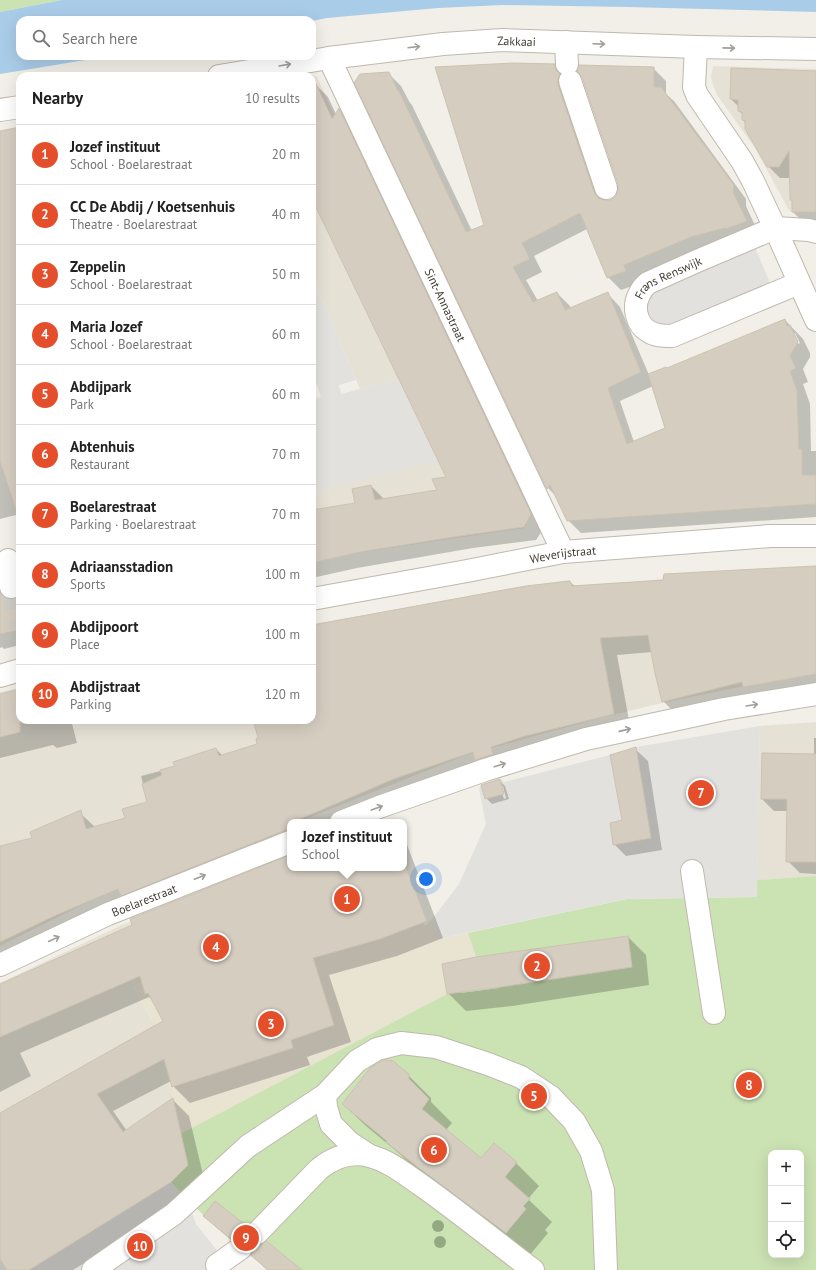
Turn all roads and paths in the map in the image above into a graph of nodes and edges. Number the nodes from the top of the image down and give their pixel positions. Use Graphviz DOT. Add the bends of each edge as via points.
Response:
graph roads {
  1 [pos="566,42"];
  2 [pos="696,47"];
  3 [pos="816,49"];
  4 [pos="329,58"];
  5 [pos="243,72"];
  6 [pos="16,108"];
  7 [pos="0,110"];
  8 [pos="606,188"];
  9 [pos="775,228"];
  10 [pos="816,232"];
  11 [pos="799,283"];
  12 [pos="816,320"];
  13 [pos="816,536"];
  14 [pos="563,552"];
  15 [pos="9,556"];
  16 [pos="12,586"];
  17 [pos="316,598"];
  18 [pos="16,671"];
  19 [pos="0,676"];
  20 [pos="816,694"];
  21 [pos="349,819"];
  22 [pos="287,843"];
  23 [pos="692,871"];
  24 [pos="0,965"];
  25 [pos="714,1013"];
  26 [pos="325,1095"];
  27 [pos="331,1124"];
  28 [pos="370,1156"];
  29 [pos="319,1169"];
  30 [pos="217,1265"];
  31 [pos="93,1270"];
  32 [pos="533,1270"];
  33 [pos="606,1270"];
  1 -- 2 [label="street, Zakkaai, one-way"];
  4 -- 1 [label="street, Zakkaai, one-way" via="443,44 502,40"];
  1 -- 8 [label="street" via="569,73"];
  2 -- 3 [label="street, Zakkaai, one-way"];
  2 -- 9 [label="street" via="694,87 697,95 742,162"];
  5 -- 4 [label="street, Zakkaai, one-way"];
  4 -- 14 [label="street, Sint-Annastraat"];
  6 -- 7 [label="street"];
  9 -- 10 [label="street, Frans Renswijk"];
  9 -- 11 [label="street"];
  9 -- 11 [label="street, Frans Renswijk" via="648,283 642,288 637,300 637,317 646,331 672,336"];
  11 -- 12 [label="street"];
  13 -- 14 [label="street, Weverijstraat" via="770,536"];
  14 -- 17 [label="street, Weverijstraat"];
  15 -- 16 [label="street"];
  18 -- 19 [label="street"];
  21 -- 20 [label="street, one-way" via="485,770 586,739 724,709"];
  24 -- 22 [label="street, Boelarestraat, one-way" via="108,914"];
  23 -- 25 [label="street"];
  26 -- 27 [label="street"];
  26 -- 31 [label="street" via="248,1146 174,1214"];
  26 -- 33 [label="street" via="357,1061 377,1049 401,1043 436,1047 521,1077 551,1097 574,1121 591,1151 603,1190"];
  27 -- 28 [label="street" via="350,1143"];
  27 -- 29 [label="street" via="333,1137"];
  28 -- 29 [label="street" via="337,1157"];
  28 -- 32 [label="street" via="405,1174 434,1194"];
  29 -- 30 [label="street" via="249,1241"];
}
